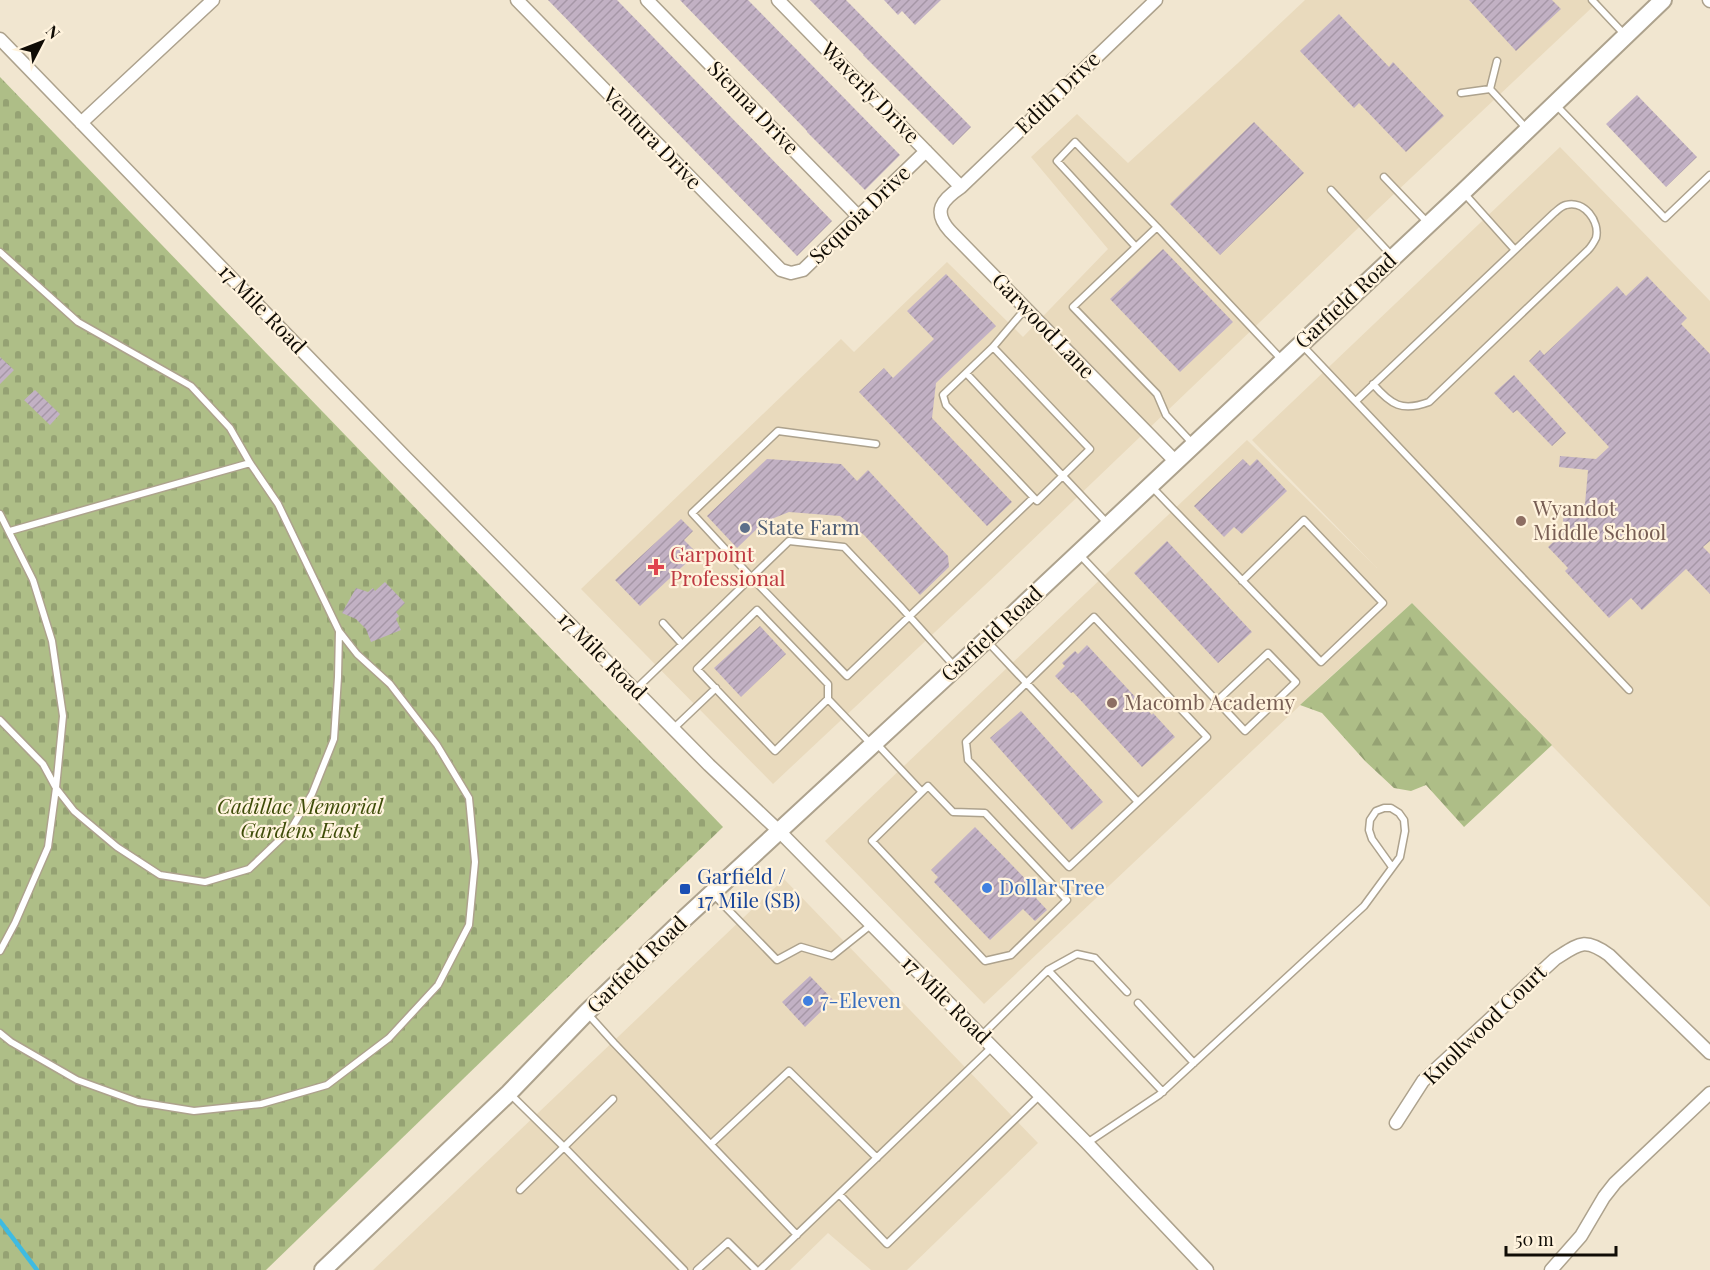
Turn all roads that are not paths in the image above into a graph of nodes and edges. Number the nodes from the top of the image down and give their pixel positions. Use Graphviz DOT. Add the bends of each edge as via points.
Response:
graph roads {
  1 [pos="213,0"];
  2 [pos="517,0"];
  3 [pos="647,0"];
  4 [pos="778,0"];
  5 [pos="1156,0"];
  6 [pos="1592,0"];
  7 [pos="1663,0"];
  8 [pos="1626,36"];
  9 [pos="0,39"];
  10 [pos="1497,61"];
  11 [pos="1490,89"];
  12 [pos="1461,93"];
  13 [pos="1555,104"];
  14 [pos="81,123"];
  15 [pos="1528,129"];
  16 [pos="926,151"];
  17 [pos="1710,175"];
  18 [pos="1384,177"];
  19 [pos="961,187"];
  20 [pos="1331,190"];
  21 [pos="1463,192"];
  22 [pos="858,216"];
  23 [pos="1428,224"];
  24 [pos="1157,227"];
  25 [pos="1136,247"];
  26 [pos="1515,250"];
  27 [pos="0,252"];
  28 [pos="1393,257"];
  29 [pos="791,273"];
  30 [pos="1026,308"];
  31 [pos="1301,343"];
  32 [pos="993,347"];
  33 [pos="1282,360"];
  34 [pos="966,373"];
  35 [pos="1373,384"];
  36 [pos="1356,401"];
  37 [pos="876,444"];
  38 [pos="1193,444"];
  39 [pos="1175,461"];
  40 [pos="249,464"];
  41 [pos="1063,476"];
  42 [pos="1150,485"];
  43 [pos="1033,498"];
  44 [pos="0,514"];
  45 [pos="1108,524"];
  46 [pos="10,531"];
  47 [pos="1078,553"];
  48 [pos="751,577"];
  49 [pos="1242,580"];
  50 [pos="910,616"];
  51 [pos="663,623"];
  52 [pos="339,631"];
  53 [pos="986,640"];
  54 [pos="682,644"];
  55 [pos="956,668"];
  56 [pos="1026,683"];
  57 [pos="716,688"];
  58 [pos="634,690"];
  59 [pos="1629,690"];
  60 [pos="828,699"];
  61 [pos="1218,701"];
  62 [pos="0,720"];
  63 [pos="674,729"];
  64 [pos="875,745"];
  65 [pos="56,788"];
  66 [pos="922,792"];
  67 [pos="1138,802"];
  68 [pos="780,832"];
  69 [pos="1392,867"];
  70 [pos="713,893"];
  71 [pos="872,924"];
  72 [pos="0,951"];
  73 [pos="1048,970"];
  74 [pos="1127,992"];
  75 [pos="1138,1003"];
  76 [pos="587,1012"];
  77 [pos="0,1033"];
  78 [pos="981,1036"];
  79 [pos="992,1047"];
  80 [pos="1710,1053"];
  81 [pos="1194,1063"];
  82 [pos="1163,1092"];
  83 [pos="1710,1092"];
  84 [pos="508,1093"];
  85 [pos="1040,1095"];
  86 [pos="613,1099"];
  87 [pos="1396,1123"];
  88 [pos="1087,1143"];
  89 [pos="711,1144"];
  90 [pos="565,1148"];
  91 [pos="877,1158"];
  92 [pos="520,1190"];
  93 [pos="839,1194"];
  94 [pos="797,1235"];
  95 [pos="323,1270"];
  96 [pos="684,1270"];
  97 [pos="697,1270"];
  98 [pos="758,1270"];
  99 [pos="1207,1270"];
  100 [pos="1551,1270"];
  1 -- 14 [label="street"];
  2 -- 29 [label="street, Ventura Drive" via="774,265"];
  3 -- 22 [label="street, Sienna Drive"];
  4 -- 16 [label="street, Waverly Drive"];
  5 -- 19 [label="street, Edith Drive"];
  6 -- 8 [label="lane"];
  7 -- 8 [label="main road, Garfield Road"];
  8 -- 13 [label="main road, Garfield Road"];
  9 -- 14 [label="street, 17 Mile Road"];
  10 -- 11 [label="lane"];
  11 -- 12 [label="lane"];
  11 -- 15 [label="lane"];
  13 -- 15 [label="main road, Garfield Road"];
  13 -- 17 [label="lane" via="1665,218"];
  14 -- 58 [label="street, 17 Mile Road"];
  15 -- 21 [label="main road, Garfield Road"];
  16 -- 19 [label="street, Waverly Drive"];
  16 -- 22 [label="street, Sequoia Drive"];
  18 -- 23 [label="lane"];
  19 -- 30 [label="street, Garwood Lane" via="943,202 941,220"];
  20 -- 28 [label="lane"];
  21 -- 23 [label="main road, Garfield Road"];
  21 -- 26 [label="lane"];
  22 -- 29 [label="street, Sequoia Drive" via="803,270"];
  23 -- 28 [label="main road, Garfield Road"];
  24 -- 25 [label="lane"];
  24 -- 25 [label="lane" via="1075,142 1057,161"];
  24 -- 33 [label="lane"];
  25 -- 38 [label="lane" via="1073,307 1157,394 1166,416"];
  26 -- 35 [label="lane"];
  26 -- 35 [label="lane" via="1563,205 1573,204 1592,216 1595,239 1588,250 1429,402 1406,407 1393,404"];
  27 -- 40 [label="lane" via="78,322 191,386 230,428"];
  28 -- 31 [label="main road, Garfield Road"];
  30 -- 32 [label="lane"];
  30 -- 39 [label="street, Garwood Lane"];
  31 -- 33 [label="main road, Garfield Road"];
  31 -- 36 [label="lane"];
  32 -- 34 [label="lane"];
  32 -- 41 [label="lane" via="1090,449"];
  33 -- 38 [label="main road, Garfield Road"];
  34 -- 41 [label="lane"];
  34 -- 43 [label="lane" via="944,394 946,405"];
  35 -- 36 [label="lane"];
  36 -- 59 [label="lane"];
  37 -- 48 [label="lane" via="778,431 692,513"];
  38 -- 39 [label="main road, Garfield Road"];
  39 -- 42 [label="main road, Garfield Road"];
  40 -- 46 [label="lane"];
  40 -- 52 [label="lane" via="278,504"];
  41 -- 43 [label="lane" via="1037,501"];
  41 -- 45 [label="lane"];
  42 -- 45 [label="main road, Garfield Road"];
  42 -- 49 [label="lane"];
  43 -- 50 [label="lane"];
  44 -- 46 [label="lane"];
  45 -- 47 [label="main road, Garfield Road"];
  46 -- 65 [label="lane" via="33,580 52,641 63,716"];
  47 -- 53 [label="main road, Garfield Road"];
  47 -- 61 [label="lane"];
  48 -- 50 [label="lane" via="789,541 844,547"];
  48 -- 50 [label="lane" via="847,676"];
  48 -- 54 [label="lane"];
  49 -- 49 [label="lane" via="1321,662 1383,603 1304,520"];
  50 -- 55 [label="lane"];
  51 -- 54 [label="lane"];
  52 -- 65 [label="lane" via="334,739 312,794 291,829 249,869 205,882 160,875 117,847 74,811"];
  52 -- 77 [label="lane" via="390,684 437,745 469,798 475,862 469,925 438,984 388,1038 327,1085 261,1104 194,1111 138,1102 77,1080"];
  53 -- 55 [label="main road, Garfield Road"];
  53 -- 56 [label="lane"];
  54 -- 58 [label="lane"];
  55 -- 64 [label="main road, Garfield Road"];
  56 -- 67 [label="lane"];
  56 -- 67 [label="lane" via="966,742 968,760 1069,867"];
  56 -- 67 [label="lane" via="1094,617 1208,737"];
  57 -- 60 [label="lane" via="775,751"];
  57 -- 60 [label="lane" via="697,669 757,610 828,684"];
  57 -- 63 [label="lane"];
  58 -- 63 [label="street, 17 Mile Road"];
  60 -- 64 [label="lane"];
  61 -- 61 [label="lane" via="1245,731 1296,682 1268,653"];
  62 -- 65 [label="lane" via="43,764"];
  63 -- 68 [label="street, 17 Mile Road"];
  64 -- 66 [label="lane"];
  64 -- 68 [label="main road, Garfield Road"];
  65 -- 72 [label="lane" via="48,847"];
  66 -- 66 [label="lane" via="872,841 985,961 1011,955 1067,900 985,813 952,812 928,786"];
  68 -- 70 [label="main road, Garfield Road"];
  68 -- 71 [label="street, 17 Mile Road"];
  69 -- 69 [label="lane" via="1400,856 1404,820 1391,808 1384,808 1376,811 1369,830"];
  69 -- 81 [label="lane" via="1364,906"];
  70 -- 71 [label="lane" via="777,960 801,947 832,956"];
  70 -- 76 [label="main road, Garfield Road"];
  71 -- 78 [label="street, 17 Mile Road"];
  73 -- 74 [label="lane" via="1077,954 1095,958"];
  73 -- 78 [label="lane"];
  73 -- 82 [label="lane"];
  75 -- 81 [label="lane"];
  76 -- 84 [label="main road, Garfield Road"];
  76 -- 89 [label="lane"];
  78 -- 79 [label="street, 17 Mile Road"];
  79 -- 85 [label="street, 17 Mile Road"];
  79 -- 91 [label="lane"];
  80 -- 87 [label="street, Knollwood Court" via="1609,955 1600,948 1578,945 1555,959 1432,1073"];
  81 -- 82 [label="lane"];
  82 -- 88 [label="lane"];
  83 -- 100 [label="street" via="1620,1178 1581,1236"];
  84 -- 90 [label="lane"];
  84 -- 95 [label="main road, Garfield Road"];
  85 -- 88 [label="street, 17 Mile Road"];
  85 -- 93 [label="lane" via="887,1244"];
  86 -- 90 [label="lane"];
  88 -- 99 [label="street, 17 Mile Road"];
  89 -- 91 [label="lane" via="789,1071"];
  89 -- 94 [label="lane"];
  90 -- 92 [label="lane"];
  90 -- 96 [label="lane"];
  91 -- 93 [label="lane"];
  93 -- 94 [label="lane"];
  94 -- 98 [label="lane"];
  97 -- 98 [label="lane" via="728,1242"];
}
